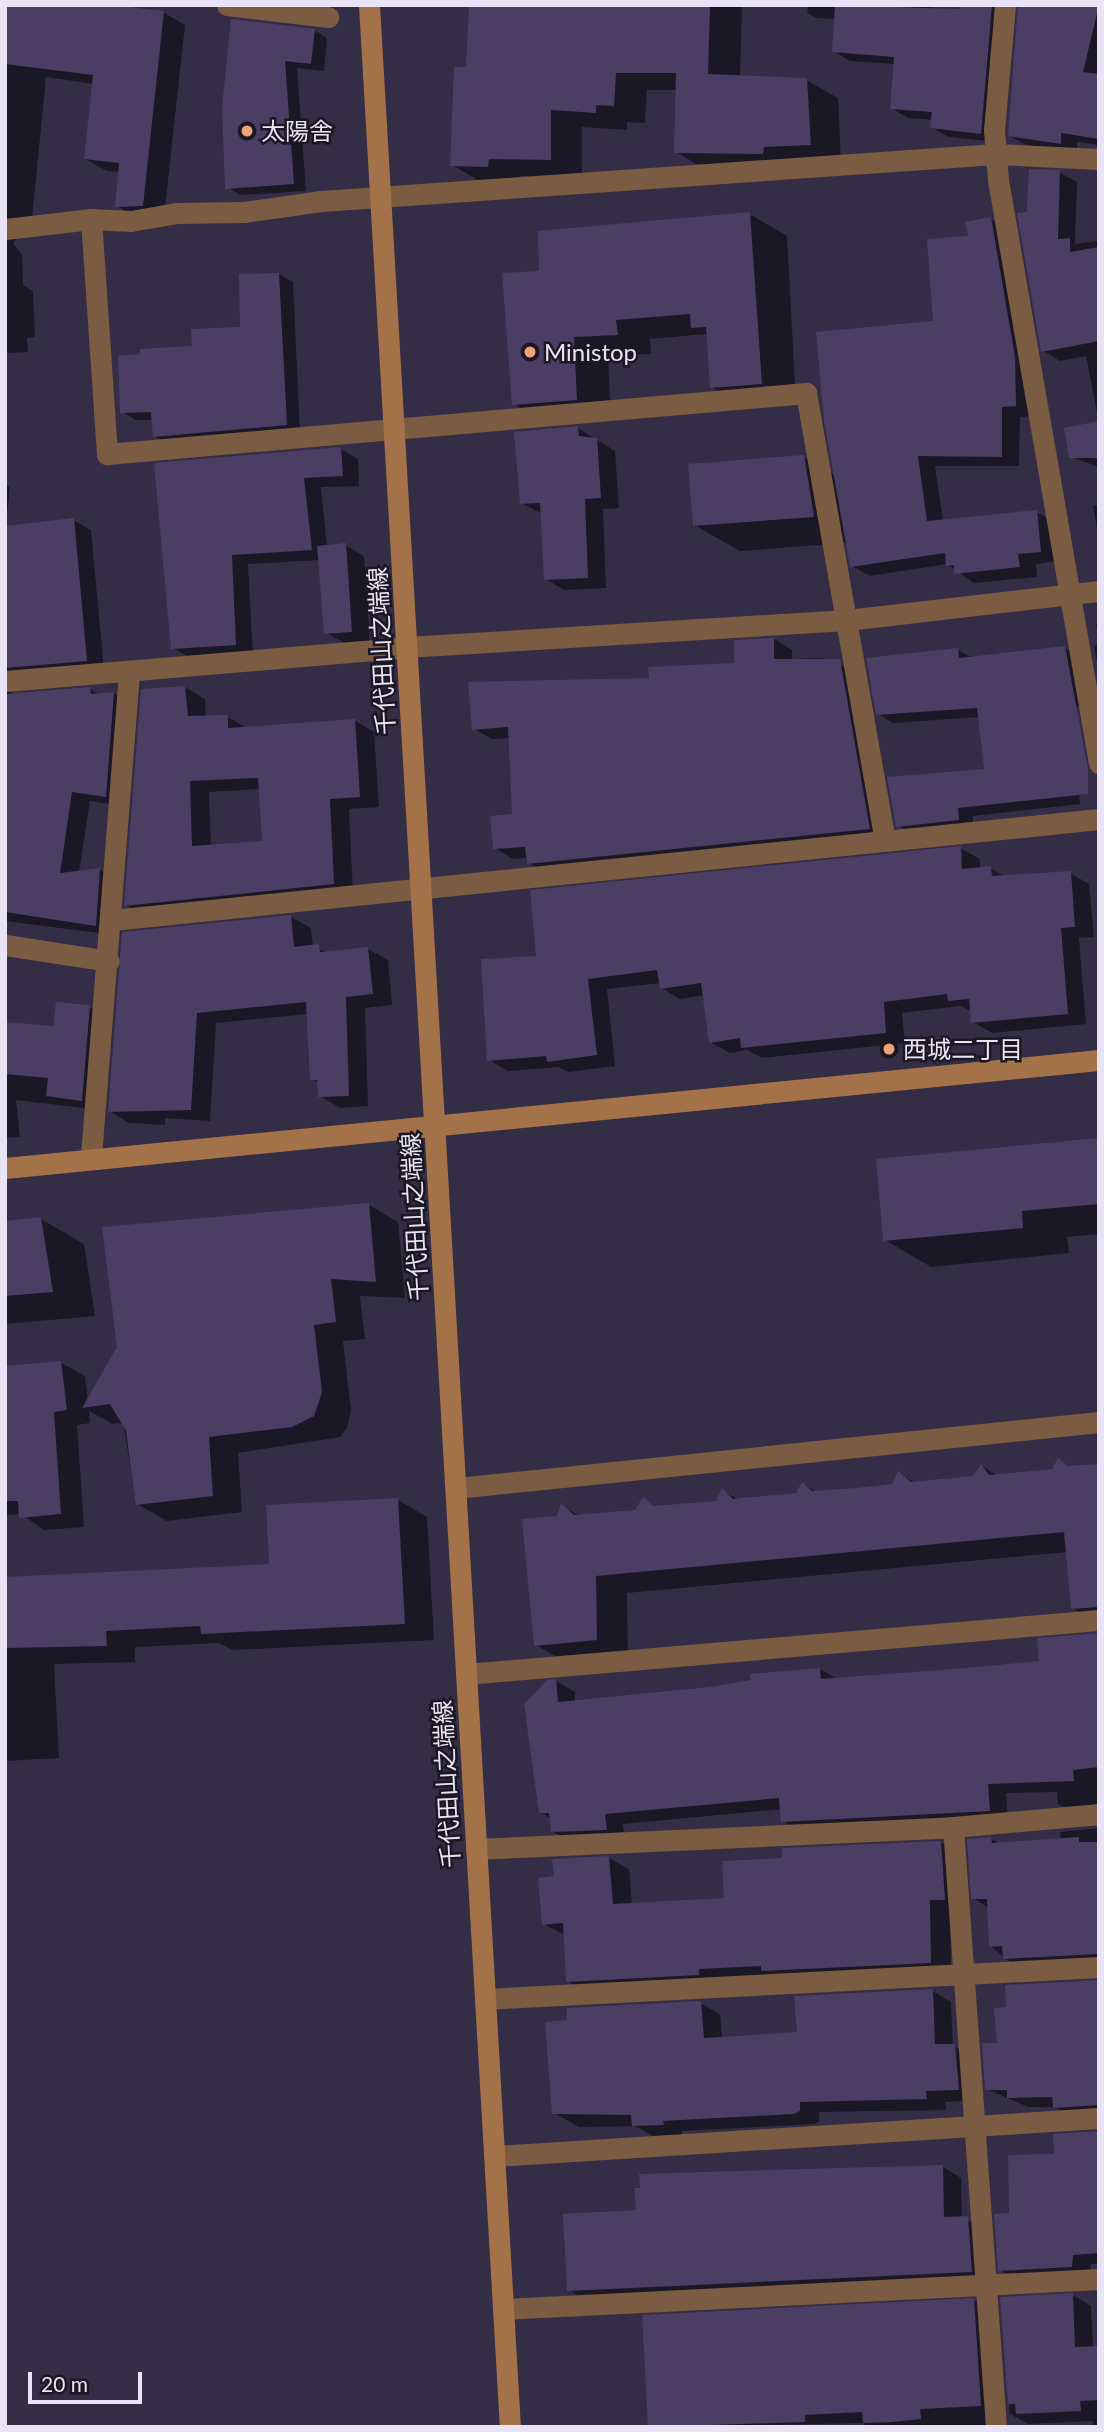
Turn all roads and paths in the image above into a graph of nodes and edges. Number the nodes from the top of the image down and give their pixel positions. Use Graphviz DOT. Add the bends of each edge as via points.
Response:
graph roads {
  1 [pos="227,5"];
  2 [pos="369,5"];
  3 [pos="1005,5"];
  4 [pos="328,17"];
  5 [pos="995,154"];
  6 [pos="1099,159"];
  7 [pos="382,200"];
  8 [pos="91,219"];
  9 [pos="5,229"];
  10 [pos="396,427"];
  11 [pos="1099,591"];
  12 [pos="1070,595"];
  13 [pos="847,620"];
  14 [pos="406,647"];
  15 [pos="129,671"];
  16 [pos="5,681"];
  17 [pos="1099,763"];
  18 [pos="1099,819"];
  19 [pos="885,841"];
  20 [pos="422,888"];
  21 [pos="113,920"];
  22 [pos="5,945"];
  23 [pos="109,961"];
  24 [pos="1099,1060"];
  25 [pos="435,1128"];
  26 [pos="91,1156"];
  27 [pos="5,1168"];
  28 [pos="1099,1422"];
  29 [pos="456,1488"];
  30 [pos="1099,1620"];
  31 [pos="466,1674"];
  32 [pos="1099,1814"];
  33 [pos="953,1827"];
  34 [pos="476,1849"];
  35 [pos="1099,1968"];
  36 [pos="967,1975"];
  37 [pos="485,1998"];
  38 [pos="1099,2119"];
  39 [pos="975,2126"];
  40 [pos="494,2156"];
  41 [pos="1099,2279"];
  42 [pos="986,2286"];
  43 [pos="503,2309"];
  44 [pos="510,2427"];
  45 [pos="996,2427"];
  1 -- 4 [label="street"];
  2 -- 7 [label="street, 千代田山之端線"];
  3 -- 5 [label="street"];
  5 -- 6 [label="street"];
  5 -- 7 [label="street"];
  5 -- 12 [label="street"];
  7 -- 8 [label="street" via="321,201 131,221"];
  7 -- 10 [label="street, 千代田山之端線"];
  8 -- 9 [label="street"];
  8 -- 10 [label="street" via="107,454"];
  10 -- 13 [label="street" via="806,393"];
  10 -- 14 [label="street, 千代田山之端線"];
  11 -- 12 [label="street"];
  12 -- 13 [label="street"];
  12 -- 17 [label="street"];
  13 -- 14 [label="street"];
  13 -- 19 [label="street"];
  14 -- 15 [label="street"];
  14 -- 20 [label="street, 千代田山之端線"];
  15 -- 16 [label="street"];
  15 -- 21 [label="street"];
  18 -- 19 [label="street"];
  19 -- 20 [label="street"];
  20 -- 21 [label="street"];
  20 -- 25 [label="street, 千代田山之端線"];
  21 -- 23 [label="street"];
  22 -- 23 [label="street"];
  23 -- 26 [label="street"];
  24 -- 25 [label="street"];
  25 -- 26 [label="street"];
  25 -- 29 [label="street, 千代田山之端線"];
  26 -- 27 [label="street"];
  28 -- 29 [label="street"];
  29 -- 31 [label="street, 千代田山之端線"];
  30 -- 31 [label="street"];
  31 -- 34 [label="street, 千代田山之端線"];
  32 -- 33 [label="street"];
  33 -- 34 [label="street"];
  33 -- 36 [label="street"];
  34 -- 37 [label="street, 千代田山之端線"];
  35 -- 36 [label="street"];
  36 -- 37 [label="street"];
  36 -- 39 [label="street"];
  37 -- 40 [label="street, 千代田山之端線"];
  38 -- 39 [label="street"];
  39 -- 40 [label="street"];
  39 -- 42 [label="street"];
  40 -- 43 [label="street, 千代田山之端線"];
  41 -- 42 [label="street"];
  42 -- 43 [label="street"];
  42 -- 45 [label="street"];
  43 -- 44 [label="street, 千代田山之端線"];
}
